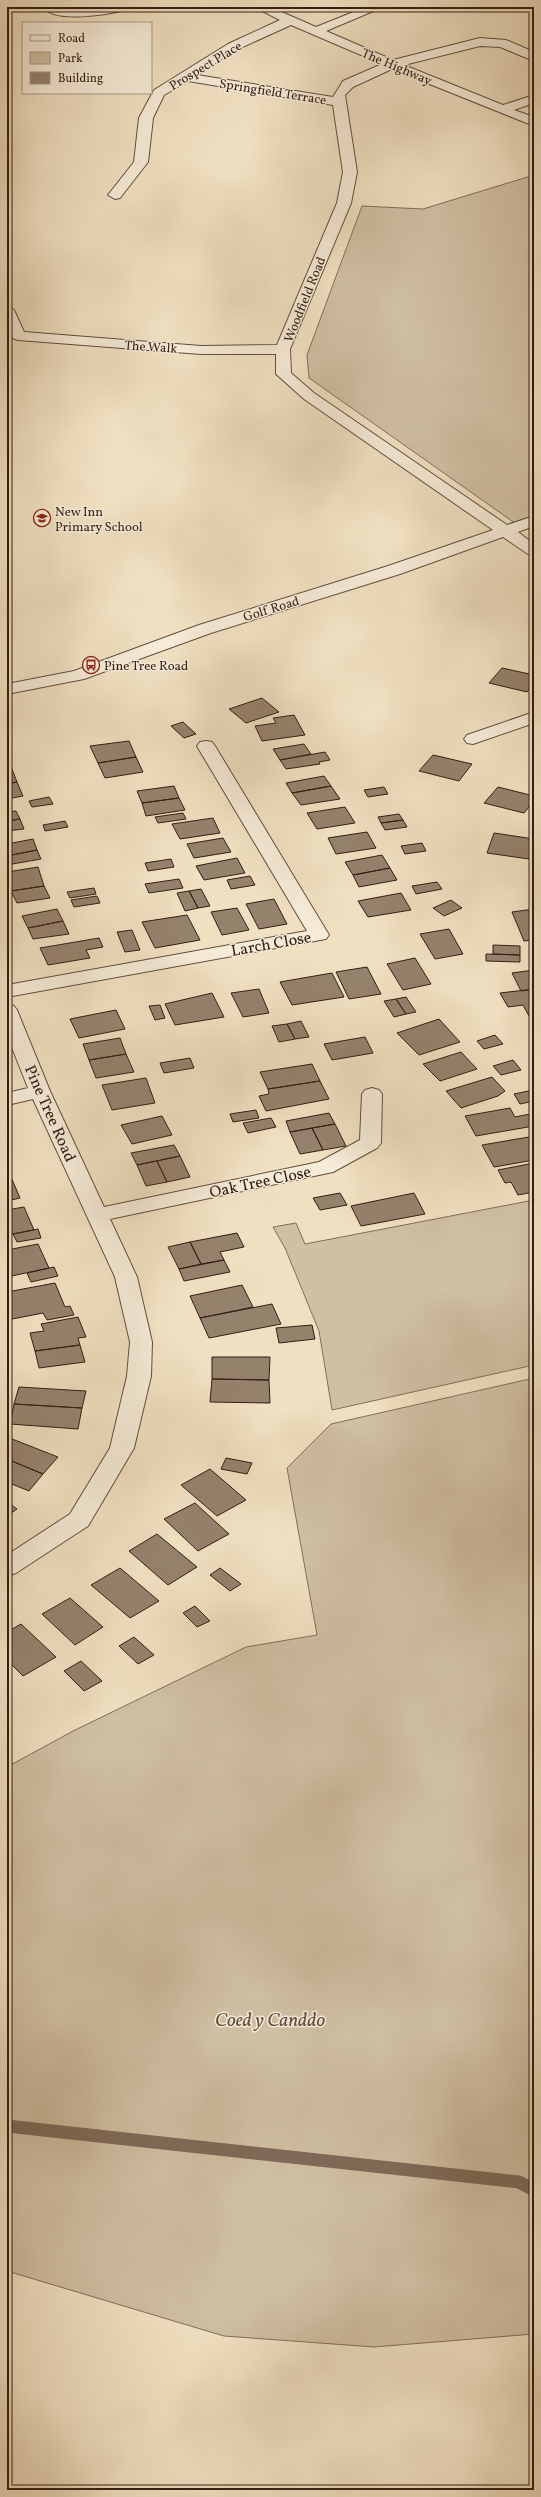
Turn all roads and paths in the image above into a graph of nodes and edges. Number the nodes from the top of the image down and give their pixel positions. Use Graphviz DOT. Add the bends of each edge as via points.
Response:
graph roads {
  1 [pos="49,7"];
  2 [pos="122,7"];
  3 [pos="260,7"];
  4 [pos="377,7"];
  5 [pos="291,20"];
  6 [pos="316,30"];
  7 [pos="534,57"];
  8 [pos="393,64"];
  9 [pos="183,76"];
  10 [pos="534,99"];
  11 [pos="340,102"];
  12 [pos="503,109"];
  13 [pos="534,122"];
  14 [pos="115,195"];
  15 [pos="7,310"];
  16 [pos="13,338"];
  17 [pos="283,349"];
  18 [pos="534,521"];
  19 [pos="504,531"];
  20 [pos="534,551"];
  21 [pos="7,689"];
  22 [pos="534,717"];
  23 [pos="473,739"];
  24 [pos="206,746"];
  25 [pos="7,990"];
  26 [pos="7,1010"];
  27 [pos="40,1091"];
  28 [pos="372,1094"];
  29 [pos="7,1099"];
  30 [pos="98,1215"];
  31 [pos="7,1567"];
  1 -- 2 [label="street" via="63,13 99,13"];
  3 -- 5 [label="street, The Highway"];
  4 -- 6 [label="street"];
  5 -- 6 [label="street, The Highway"];
  5 -- 9 [label="street, Prospect Place" via="232,47"];
  6 -- 8 [label="street, The Highway"];
  7 -- 8 [label="street, Woodfield Road" via="502,43 480,42"];
  8 -- 11 [label="street, Woodfield Road" via="348,84 339,95"];
  8 -- 12 [label="street, The Highway"];
  9 -- 11 [label="street, Springfield Terrace"];
  9 -- 14 [label="street, Prospect Place" via="159,93 146,118 141,162"];
  10 -- 12 [label="street"];
  11 -- 17 [label="street, Woodfield Road" via="350,172 344,203 304,293"];
  12 -- 13 [label="street, The Highway"];
  15 -- 16 [label="street, The Walk"];
  16 -- 17 [label="street, The Walk" via="202,350"];
  17 -- 19 [label="street, Woodfield Road" via="284,374 309,396"];
  18 -- 19 [label="street, Golf Road"];
  19 -- 20 [label="street, Woodfield Road"];
  19 -- 21 [label="street, Golf Road" via="394,570 205,629 78,675"];
  22 -- 23 [label="street"];
  24 -- 25 [label="street, Larch Close" via="319,935"];
  26 -- 27 [label="street, Pine Tree Road"];
  27 -- 29 [label="street"];
  27 -- 30 [label="street, Pine Tree Road"];
  28 -- 30 [label="street, Oak Tree Close" via="370,1142 325,1167"];
  30 -- 31 [label="street, Pine Tree Road" via="126,1277 141,1342 139,1376 122,1448 79,1520"];
}
